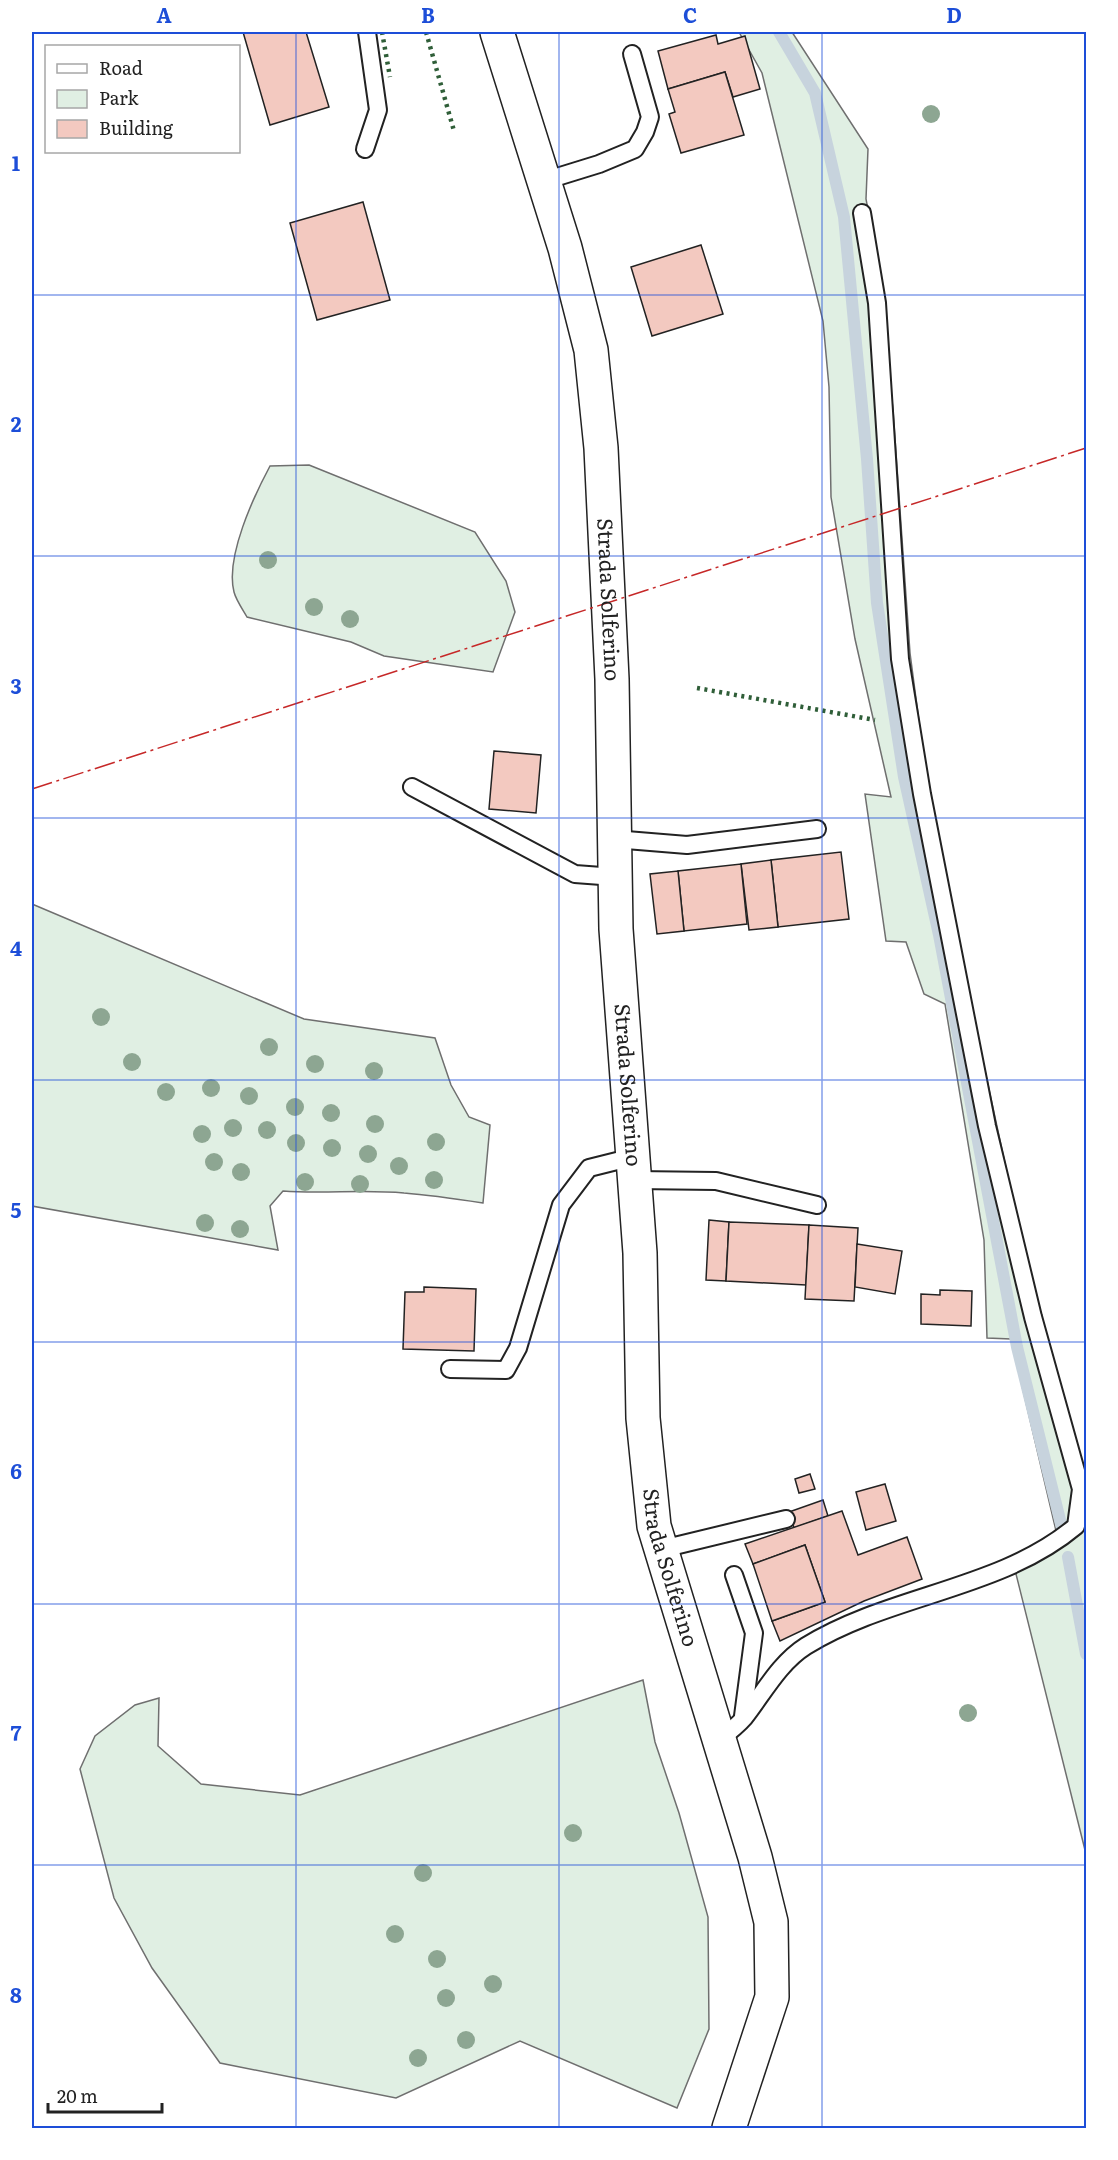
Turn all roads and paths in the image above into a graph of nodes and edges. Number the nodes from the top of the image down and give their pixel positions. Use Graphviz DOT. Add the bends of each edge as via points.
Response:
graph roads {
  1 [pos="368,32"];
  2 [pos="497,32"];
  3 [pos="632,54"];
  4 [pos="365,149"];
  5 [pos="544,181"];
  6 [pos="862,213"];
  7 [pos="412,787"];
  8 [pos="817,829"];
  9 [pos="614,839"];
  10 [pos="615,877"];
  11 [pos="634,1169"];
  12 [pos="817,1205"];
  13 [pos="450,1369"];
  14 [pos="786,1519"];
  15 [pos="662,1549"];
  16 [pos="734,1575"];
  17 [pos="731,1730"];
  18 [pos="729,2128"];
  1 -- 4 [label="lane" via="378,110"];
  2 -- 5 [label="street, Strada Solferino"];
  3 -- 5 [label="lane" via="650,117 635,149"];
  5 -- 9 [label="street, Strada Solferino" via="591,350 595,382 602,448 612,679"];
  6 -- 17 [label="lane" via="878,315 900,659 922,794 987,1125 1033,1317 1081,1489 1076,1526 1053,1545 976,1579 880,1611 805,1647 775,1676"];
  7 -- 10 [label="lane" via="575,874"];
  8 -- 9 [label="lane" via="687,845"];
  9 -- 10 [label="street, Strada Solferino"];
  10 -- 11 [label="street, Strada Solferino"];
  11 -- 12 [label="lane" via="716,1181"];
  11 -- 13 [label="lane" via="589,1168 561,1205 518,1348 506,1370"];
  11 -- 15 [label="street, Strada Solferino" via="643,1418 654,1526"];
  14 -- 15 [label="lane"];
  15 -- 17 [label="street, Strada Solferino"];
  16 -- 17 [label="lane" via="754,1633"];
  17 -- 18 [label="street, Strada Solferino" via="771,1922 772,1997"];
}
